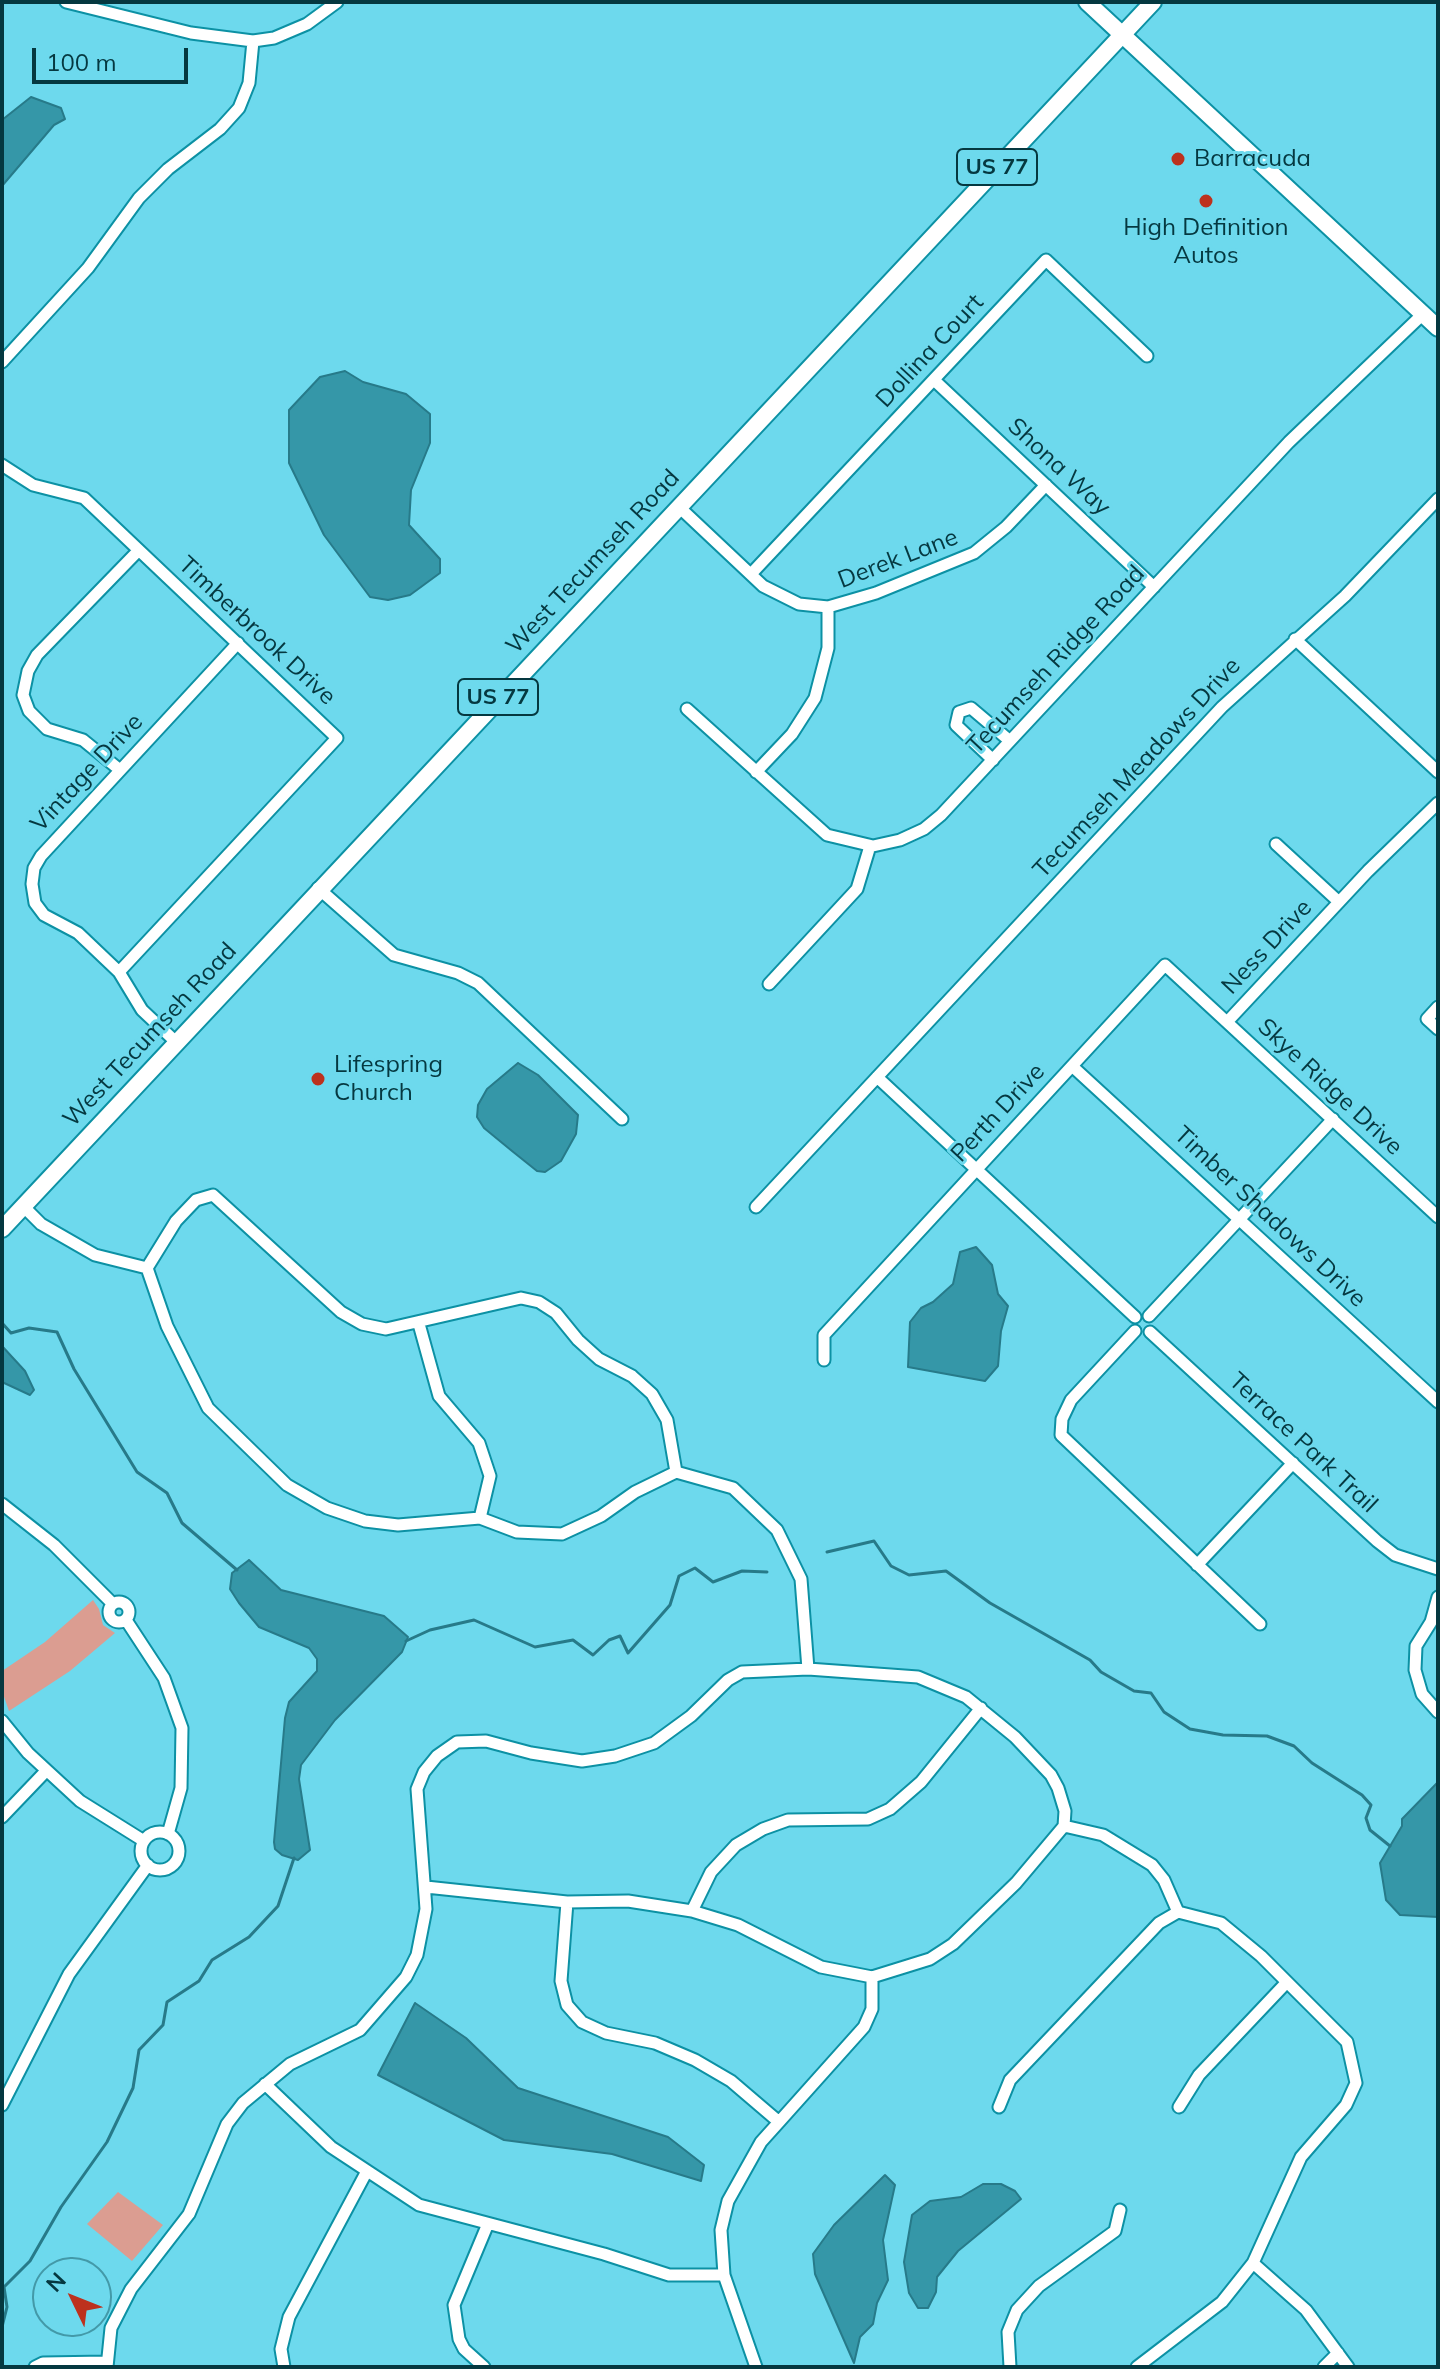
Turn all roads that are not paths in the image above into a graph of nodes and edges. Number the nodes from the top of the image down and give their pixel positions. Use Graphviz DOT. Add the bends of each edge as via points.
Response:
graph roads {
  1 [pos="66,2"];
  2 [pos="337,2"];
  3 [pos="1087,2"];
  4 [pos="1153,2"];
  5 [pos="1123,35"];
  6 [pos="253,41"];
  7 [pos="1423,314"];
  8 [pos="1438,328"];
  9 [pos="1147,356"];
  10 [pos="2,362"];
  11 [pos="934,380"];
  12 [pos="2,465"];
  13 [pos="1046,485"];
  14 [pos="1438,499"];
  15 [pos="678,506"];
  16 [pos="138,551"];
  17 [pos="751,574"];
  18 [pos="1154,587"];
  19 [pos="828,607"];
  20 [pos="1295,639"];
  21 [pos="238,643"];
  22 [pos="687,709"];
  23 [pos="1010,741"];
  24 [pos="993,760"];
  25 [pos="120,770"];
  26 [pos="756,772"];
  27 [pos="1438,772"];
  28 [pos="1438,803"];
  29 [pos="1276,844"];
  30 [pos="870,846"];
  31 [pos="318,888"];
  32 [pos="1339,902"];
  33 [pos="119,972"];
  34 [pos="769,984"];
  35 [pos="1438,1007"];
  36 [pos="1227,1022"];
  37 [pos="1438,1029"];
  38 [pos="176,1042"];
  39 [pos="1072,1066"];
  40 [pos="877,1077"];
  41 [pos="622,1119"];
  42 [pos="1333,1119"];
  43 [pos="977,1170"];
  44 [pos="23,1206"];
  45 [pos="756,1207"];
  46 [pos="1438,1217"];
  47 [pos="1240,1219"];
  48 [pos="2,1229"];
  49 [pos="147,1268"];
  50 [pos="1149,1316"];
  51 [pos="1135,1317"];
  52 [pos="419,1324"];
  53 [pos="1135,1331"];
  54 [pos="1150,1332"];
  55 [pos="824,1360"];
  56 [pos="1438,1402"];
  57 [pos="1293,1463"];
  58 [pos="676,1472"];
  59 [pos="2,1504"];
  60 [pos="480,1518"];
  61 [pos="1197,1565"];
  62 [pos="1438,1569"];
  63 [pos="1438,1597"];
  64 [pos="1260,1624"];
  65 [pos="808,1669"];
  66 [pos="981,1708"];
  67 [pos="1438,1712"];
  68 [pos="2,1721"];
  69 [pos="46,1771"];
  70 [pos="2,1817"];
  71 [pos="1064,1826"];
  72 [pos="168,1834"];
  73 [pos="144,1841"];
  74 [pos="148,1865"];
  75 [pos="426,1887"];
  76 [pos="567,1902"];
  77 [pos="692,1911"];
  78 [pos="1178,1912"];
  79 [pos="872,1977"];
  80 [pos="1287,1982"];
  81 [pos="265,2084"];
  82 [pos="2,2105"];
  83 [pos="999,2107"];
  84 [pos="1179,2107"];
  85 [pos="779,2122"];
  86 [pos="367,2171"];
  87 [pos="1120,2210"];
  88 [pos="487,2226"];
  89 [pos="1253,2263"];
  90 [pos="724,2275"];
  91 [pos="1338,2353"];
  92 [pos="106,2364"];
  93 [pos="64,2365"];
  94 [pos="35,2367"];
  95 [pos="284,2367"];
  96 [pos="484,2367"];
  97 [pos="756,2367"];
  98 [pos="1010,2367"];
  99 [pos="1137,2367"];
  100 [pos="1324,2367"];
  101 [pos="1348,2367"];
  1 -- 6 [label="street" via="191,33"];
  2 -- 6 [label="street" via="307,24"];
  3 -- 5 [label="main road"];
  4 -- 5 [label="main road, US 77"];
  5 -- 7 [label="main road"];
  5 -- 15 [label="main road, West Tecumseh Road / US 77"];
  6 -- 10 [label="street" via="249,83 239,108 139,198 88,268"];
  7 -- 8 [label="main road"];
  7 -- 18 [label="street, Tecumseh Ridge Road" via="1311,420"];
  9 -- 11 [label="street, Dollina Court" via="1046,260"];
  11 -- 13 [label="street, Shona Way"];
  11 -- 17 [label="street, Dollina Court"];
  12 -- 16 [label="street, Timberbrook Drive" via="33,485 84,498"];
  13 -- 18 [label="street, Shona Way"];
  13 -- 19 [label="street, Derek Lane" via="974,553"];
  14 -- 20 [label="street, Tecumseh Meadows Drive"];
  15 -- 17 [label="street, Derek Lane"];
  15 -- 31 [label="main road, West Tecumseh Road / US 77"];
  16 -- 21 [label="street, Timberbrook Drive"];
  16 -- 25 [label="street" via="37,655 23,695 47,729 92,745"];
  17 -- 19 [label="street, Derek Lane" via="787,599"];
  18 -- 23 [label="street, Tecumseh Ridge Road"];
  19 -- 26 [label="street" via="828,648 815,698 792,734"];
  20 -- 27 [label="street"];
  20 -- 40 [label="street, Tecumseh Meadows Drive" via="1222,707"];
  21 -- 25 [label="street, Vintage Drive"];
  21 -- 33 [label="street, Timberbrook Drive" via="337,738"];
  22 -- 26 [label="street, Tecumseh Ridge Road"];
  23 -- 24 [label="street, Tecumseh Ridge Road"];
  23 -- 24 [label="street" via="978,712 967,707 959,712 956,725"];
  24 -- 30 [label="street, Tecumseh Ridge Road" via="924,829"];
  25 -- 33 [label="street, Vintage Drive" via="41,856 32,884 35,903 44,915 78,933"];
  26 -- 30 [label="street, Tecumseh Ridge Road" via="827,835"];
  28 -- 32 [label="street, Ness Drive"];
  29 -- 32 [label="street"];
  30 -- 34 [label="street" via="857,889"];
  31 -- 38 [label="main road, West Tecumseh Road / US 77"];
  31 -- 41 [label="street" via="394,955 478,983"];
  32 -- 36 [label="street, Ness Drive"];
  33 -- 38 [label="street, Vintage Drive" via="142,1010"];
  35 -- 37 [label="street" via="1427,1019"];
  36 -- 39 [label="street, Perth Drive" via="1165,965"];
  36 -- 42 [label="street, Skye Ridge Drive"];
  38 -- 44 [label="main road, West Tecumseh Road / US 77"];
  39 -- 43 [label="street, Perth Drive"];
  39 -- 47 [label="street, Timber Shadows Drive"];
  40 -- 43 [label="street"];
  40 -- 45 [label="street, Tecumseh Meadows Drive"];
  42 -- 46 [label="street, Skye Ridge Drive"];
  42 -- 47 [label="street"];
  43 -- 51 [label="street"];
  43 -- 55 [label="street, Perth Drive" via="824,1335"];
  44 -- 48 [label="main road, West Tecumseh Road / US 77"];
  44 -- 49 [label="street" via="41,1224 95,1255"];
  47 -- 50 [label="street"];
  47 -- 56 [label="street, Timber Shadows Drive"];
  49 -- 52 [label="street" via="176,1221 196,1200 213,1195 341,1312 386,1329"];
  49 -- 60 [label="street" via="167,1326 208,1408 287,1485 327,1508 365,1521 398,1525"];
  50 -- 51 [label="street"];
  50 -- 54 [label="street"];
  51 -- 53 [label="street"];
  52 -- 58 [label="street" via="521,1298 539,1302 599,1359 652,1394 667,1420"];
  52 -- 60 [label="street" via="439,1396 479,1443 490,1476"];
  53 -- 54 [label="street"];
  53 -- 61 [label="street" via="1071,1400 1061,1435"];
  54 -- 57 [label="street, Terrace Park Trail"];
  57 -- 61 [label="street"];
  57 -- 62 [label="street, Terrace Park Trail" via="1395,1555"];
  58 -- 60 [label="street" via="562,1534 517,1532"];
  58 -- 65 [label="street" via="733,1488 777,1530 801,1579"];
  59 -- 72 [label="street" via="54,1545 113,1604 112,1619 126,1620 164,1678 182,1728 181,1788"];
  61 -- 64 [label="street"];
  63 -- 67 [label="street" via="1416,1646 1415,1670 1422,1694"];
  65 -- 66 [label="street" via="918,1677"];
  65 -- 75 [label="street" via="742,1672 670,1733 615,1756 558,1759 486,1741 457,1742 437,1756 417,1789"];
  66 -- 71 [label="street" via="1051,1775 1065,1811"];
  66 -- 77 [label="street" via="921,1782 890,1809 868,1819 788,1820 763,1829 736,1845 711,1872"];
  68 -- 69 [label="street"];
  69 -- 70 [label="street"];
  69 -- 73 [label="street" via="80,1801"];
  71 -- 78 [label="street" via="1103,1835 1152,1865"];
  71 -- 79 [label="street" via="1016,1883 953,1944 930,1959"];
  72 -- 73 [label="street" via="157,1832"];
  72 -- 74 [label="street" via="177,1843 176,1860 162,1869"];
  73 -- 74 [label="street"];
  74 -- 82 [label="street" via="69,1974"];
  75 -- 76 [label="street"];
  75 -- 81 [label="street" via="417,1955 393,1996 360,2030 290,2064"];
  76 -- 77 [label="street" via="628,1901"];
  76 -- 85 [label="street" via="561,1981 567,2005 582,2022 695,2060 731,2081"];
  77 -- 79 [label="street" via="738,1925 821,1967"];
  78 -- 80 [label="street" via="1221,1923"];
  78 -- 83 [label="street" via="1159,1923 1010,2080"];
  79 -- 85 [label="street" via="872,2009 864,2027"];
  80 -- 84 [label="street" via="1199,2075"];
  80 -- 89 [label="street" via="1347,2042 1356,2083 1346,2105 1301,2157"];
  81 -- 86 [label="street" via="331,2147"];
  81 -- 92 [label="street" via="227,2124 189,2214 131,2289 111,2328"];
  85 -- 90 [label="street" via="761,2142 728,2201 721,2230"];
  86 -- 88 [label="street" via="419,2205"];
  86 -- 95 [label="street" via="289,2317 281,2349"];
  87 -- 98 [label="street" via="1115,2231 1039,2286 1017,2310 1008,2332"];
  88 -- 90 [label="street" via="669,2275"];
  88 -- 96 [label="street" via="454,2305 459,2339"];
  89 -- 91 [label="street" via="1306,2310"];
  89 -- 99 [label="street" via="1222,2302"];
  90 -- 97 [label="street"];
  91 -- 100 [label="street"];
  91 -- 101 [label="street"];
  92 -- 93 [label="street"];
  93 -- 94 [label="street"];
}
